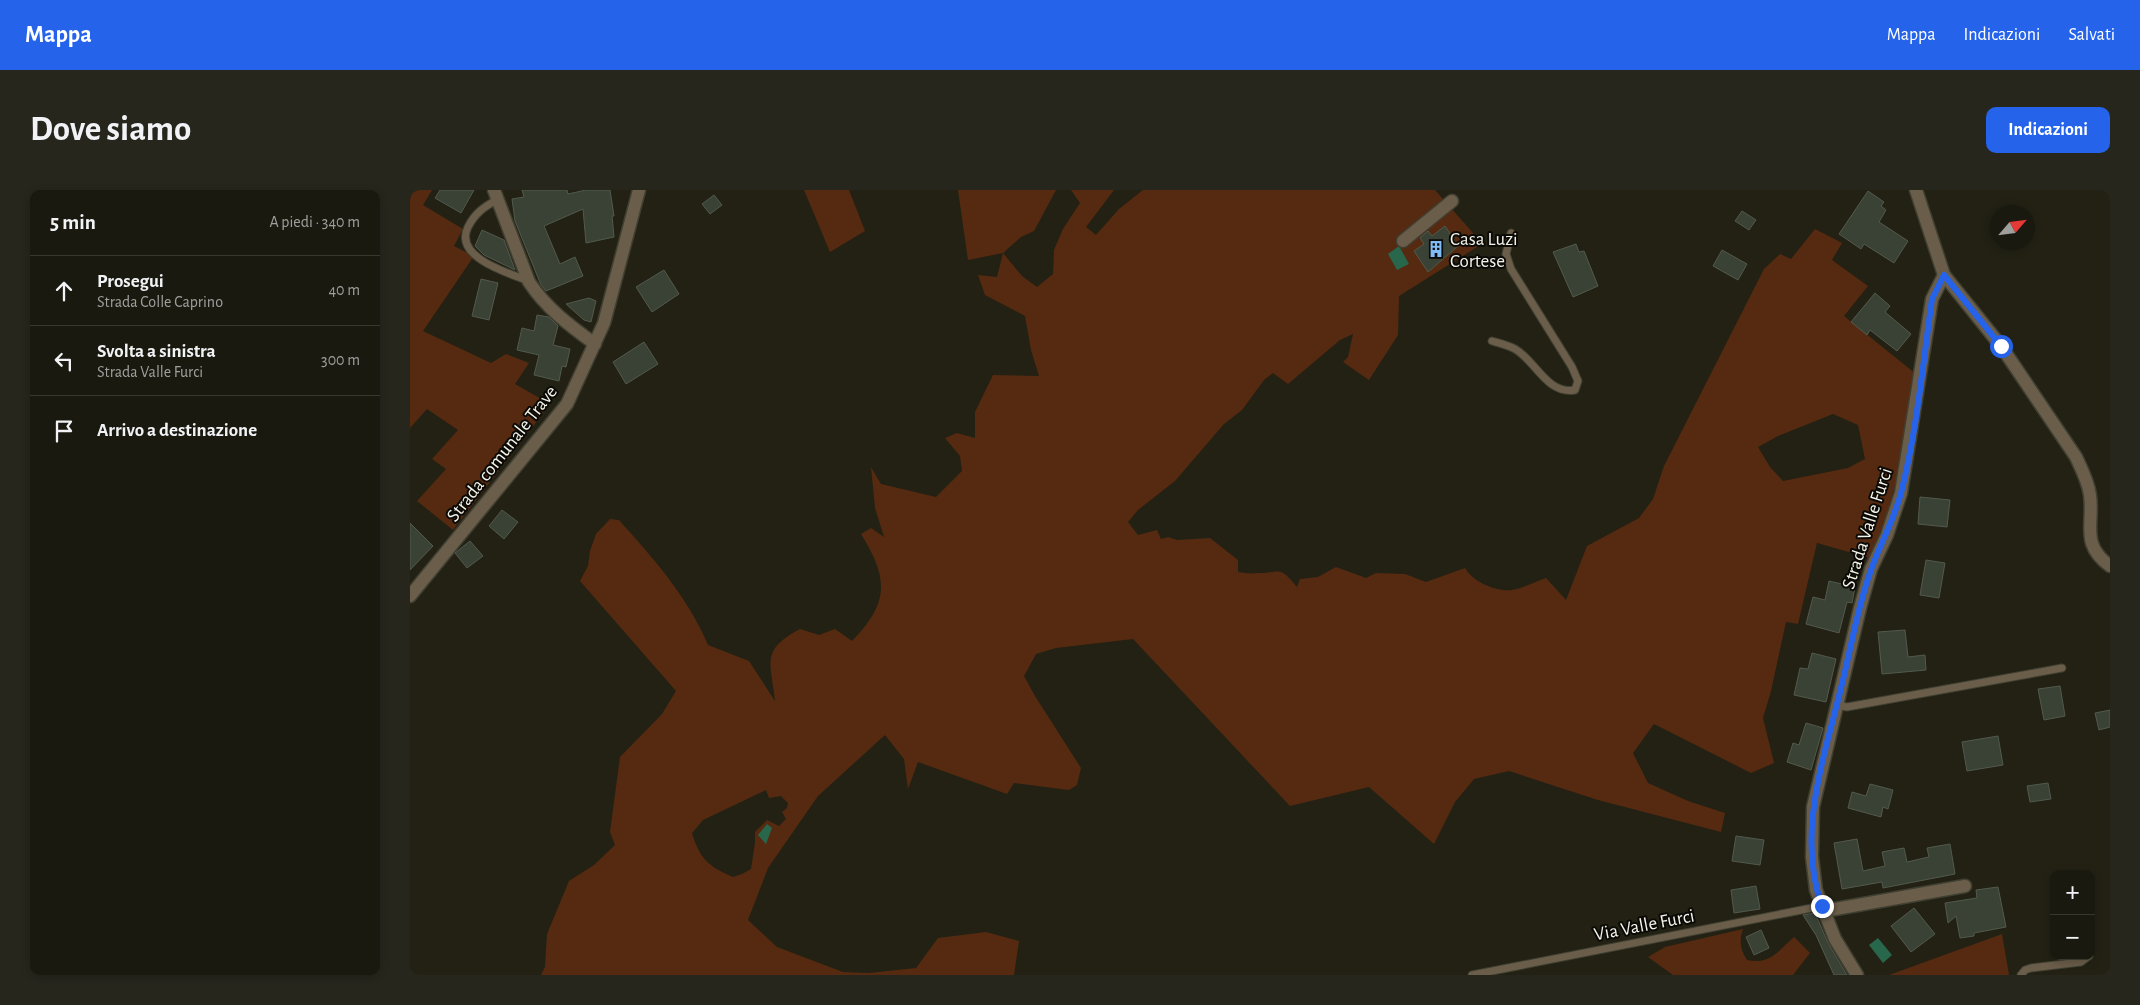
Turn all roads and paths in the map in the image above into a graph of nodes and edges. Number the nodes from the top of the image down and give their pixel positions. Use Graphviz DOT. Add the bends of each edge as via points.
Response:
graph roads {
  1 [pos="639,190"];
  2 [pos="1916,190"];
  3 [pos="496,194"];
  4 [pos="1452,201"];
  5 [pos="1511,233"];
  6 [pos="1403,241"];
  7 [pos="1944,275"];
  8 [pos="529,282"];
  9 [pos="1492,341"];
  10 [pos="595,344"];
  11 [pos="2110,566"];
  12 [pos="410,596"];
  13 [pos="2062,668"];
  14 [pos="1837,705"];
  15 [pos="1965,886"];
  16 [pos="1823,909"];
  17 [pos="2084,960"];
  18 [pos="1472,975"];
  19 [pos="1857,975"];
  20 [pos="2021,975"];
  1 -- 10 [label="street, Strada comunale Trave" via="604,323"];
  2 -- 7 [label="street"];
  3 -- 8 [label="street"];
  3 -- 8 [label="lane" via="474,216 464,241 483,261"];
  4 -- 6 [label="street"];
  5 -- 9 [label="lane" via="1506,254 1511,269 1572,367 1578,381 1575,390 1565,392 1554,387 1515,348"];
  7 -- 11 [label="street" via="2001,346 2076,457 2086,477 2090,496 2089,537 2101,559"];
  7 -- 14 [label="street, Strada Valle Furci" via="1932,299 1901,493 1871,570"];
  8 -- 10 [label="street" via="549,308"];
  10 -- 12 [label="street, Strada comunale Trave" via="567,404"];
  13 -- 14 [label="lane" via="1846,708"];
  14 -- 16 [label="street, Strada Valle Furci" via="1813,807 1812,857 1816,890"];
  15 -- 16 [label="street"];
  16 -- 18 [label="lane, Via Valle Furci"];
  16 -- 19 [label="street, Strada Valle Furci" via="1835,939"];
  17 -- 20 [label="lane" via="2031,968"];
}
